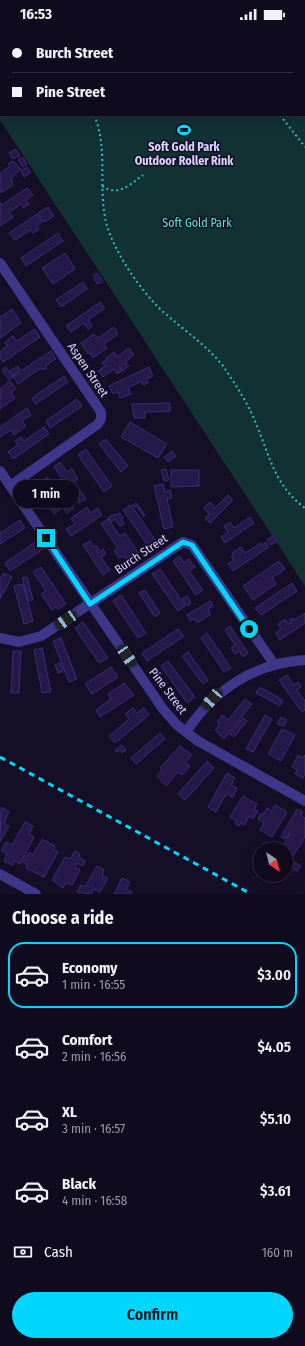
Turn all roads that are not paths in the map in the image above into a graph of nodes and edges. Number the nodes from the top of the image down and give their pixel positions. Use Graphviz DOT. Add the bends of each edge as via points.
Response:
graph roads {
  1 [pos="0,263"];
  2 [pos="0,471"];
  3 [pos="10,486"];
  4 [pos="90,604"];
  5 [pos="0,638"];
  6 [pos="305,660"];
  7 [pos="274,664"];
  8 [pos="186,732"];
  9 [pos="305,802"];
  10 [pos="0,874"];
  11 [pos="29,892"];
  1 -- 3 [label="street, Aspen Street" via="101,412 98,424"];
  2 -- 3 [label="street, Pine Street"];
  3 -- 4 [label="street, Pine Street"];
  4 -- 5 [label="street, Burch Street" via="41,636 19,642"];
  4 -- 7 [label="street, Burch Street" via="183,542 188,543 192,545"];
  4 -- 8 [label="street, Pine Street" via="163,709"];
  6 -- 7 [label="street"];
  7 -- 8 [label="street" via="227,687 212,699"];
  8 -- 9 [label="street, Pine Street"];
  10 -- 11 [label="street"];
}
